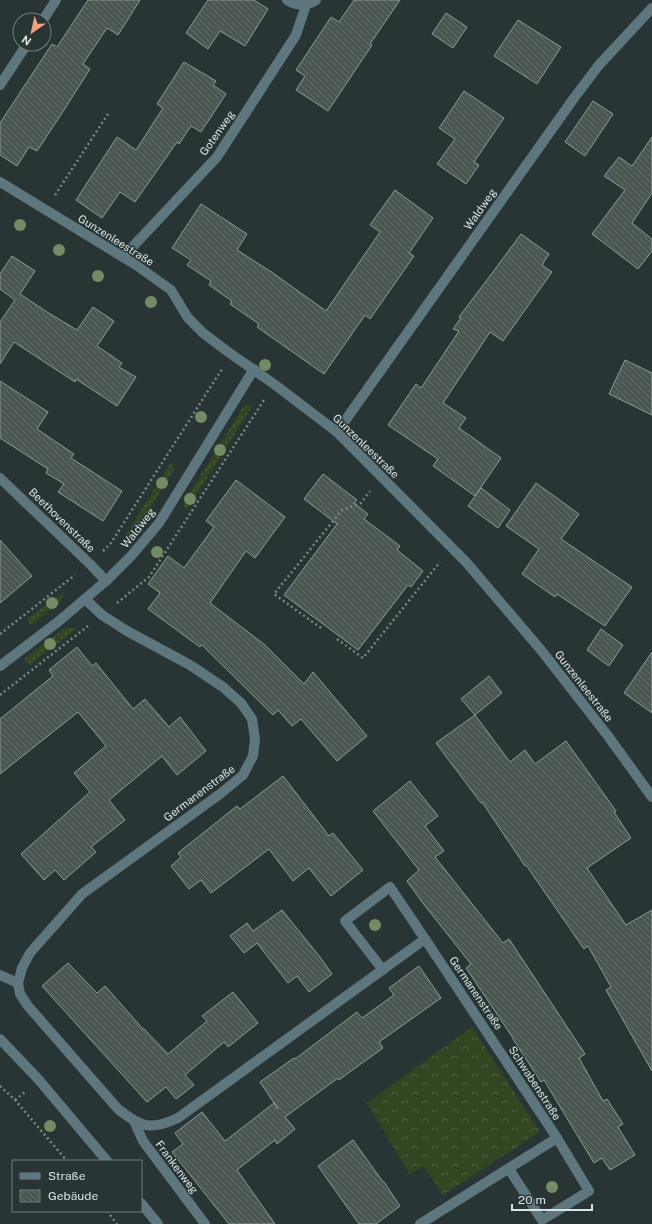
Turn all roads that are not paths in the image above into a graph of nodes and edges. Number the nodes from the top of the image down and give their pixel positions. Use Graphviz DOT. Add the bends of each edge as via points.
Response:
graph roads {
  1 [pos="56,0"];
  2 [pos="287,0"];
  3 [pos="316,0"];
  4 [pos="650,0"];
  5 [pos="652,4"];
  6 [pos="306,5"];
  7 [pos="652,8"];
  8 [pos="48,12"];
  9 [pos="22,52"];
  10 [pos="0,85"];
  11 [pos="0,182"];
  12 [pos="123,257"];
  13 [pos="254,369"];
  14 [pos="337,432"];
  15 [pos="0,478"];
  16 [pos="106,581"];
  17 [pos="85,599"];
  18 [pos="0,666"];
  19 [pos="652,797"];
  20 [pos="425,939"];
  21 [pos="383,970"];
  22 [pos="0,975"];
  23 [pos="18,983"];
  24 [pos="0,1039"];
  25 [pos="493,1040"];
  26 [pos="134,1122"];
  27 [pos="557,1138"];
  28 [pos="106,1160"];
  29 [pos="508,1169"];
  30 [pos="142,1204"];
  31 [pos="158,1224"];
  32 [pos="205,1224"];
  33 [pos="420,1224"];
  1 -- 8 [label="street"];
  2 -- 6 [label="street" via="298,5"];
  3 -- 6 [label="street"];
  4 -- 5 [label="street"];
  6 -- 12 [label="street, Gotenweg" via="296,35 217,157"];
  7 -- 14 [label="street, Waldweg" via="599,65 574,98"];
  9 -- 10 [label="street"];
  11 -- 12 [label="street, Gunzenleestraße"];
  12 -- 13 [label="street, Gunzenleestraße" via="171,290 188,318 203,333"];
  13 -- 14 [label="street, Gunzenleestraße"];
  13 -- 16 [label="street, Waldweg" via="159,523"];
  14 -- 19 [label="street, Gunzenleestraße" via="466,562 541,650"];
  15 -- 16 [label="street, Beethovenstraße"];
  16 -- 17 [label="street, Waldweg"];
  17 -- 18 [label="street, Waldweg"];
  17 -- 23 [label="street, Germanenstraße" via="102,615 190,665 223,687 241,703 252,719 255,739 253,756 244,775 82,894 30,953"];
  20 -- 21 [label="street"];
  20 -- 21 [label="street, Germanenstraße" via="390,887 345,921"];
  20 -- 25 [label="street, Germanenstraße"];
  21 -- 26 [label="street" via="178,1118 165,1124 151,1126"];
  22 -- 23 [label="street"];
  23 -- 26 [label="street" via="20,994 28,1006 118,1109"];
  24 -- 28 [label="street" via="39,1080"];
  25 -- 27 [label="street, Schwabenstraße"];
  26 -- 32 [label="street, Frankenweg" via="143,1141"];
  27 -- 29 [label="street, Schwabenstraße"];
  27 -- 29 [label="street, Schwabenstraße" via="589,1192 542,1220"];
  29 -- 33 [label="street, Schwabenstraße"];
  30 -- 31 [label="street"];
}
